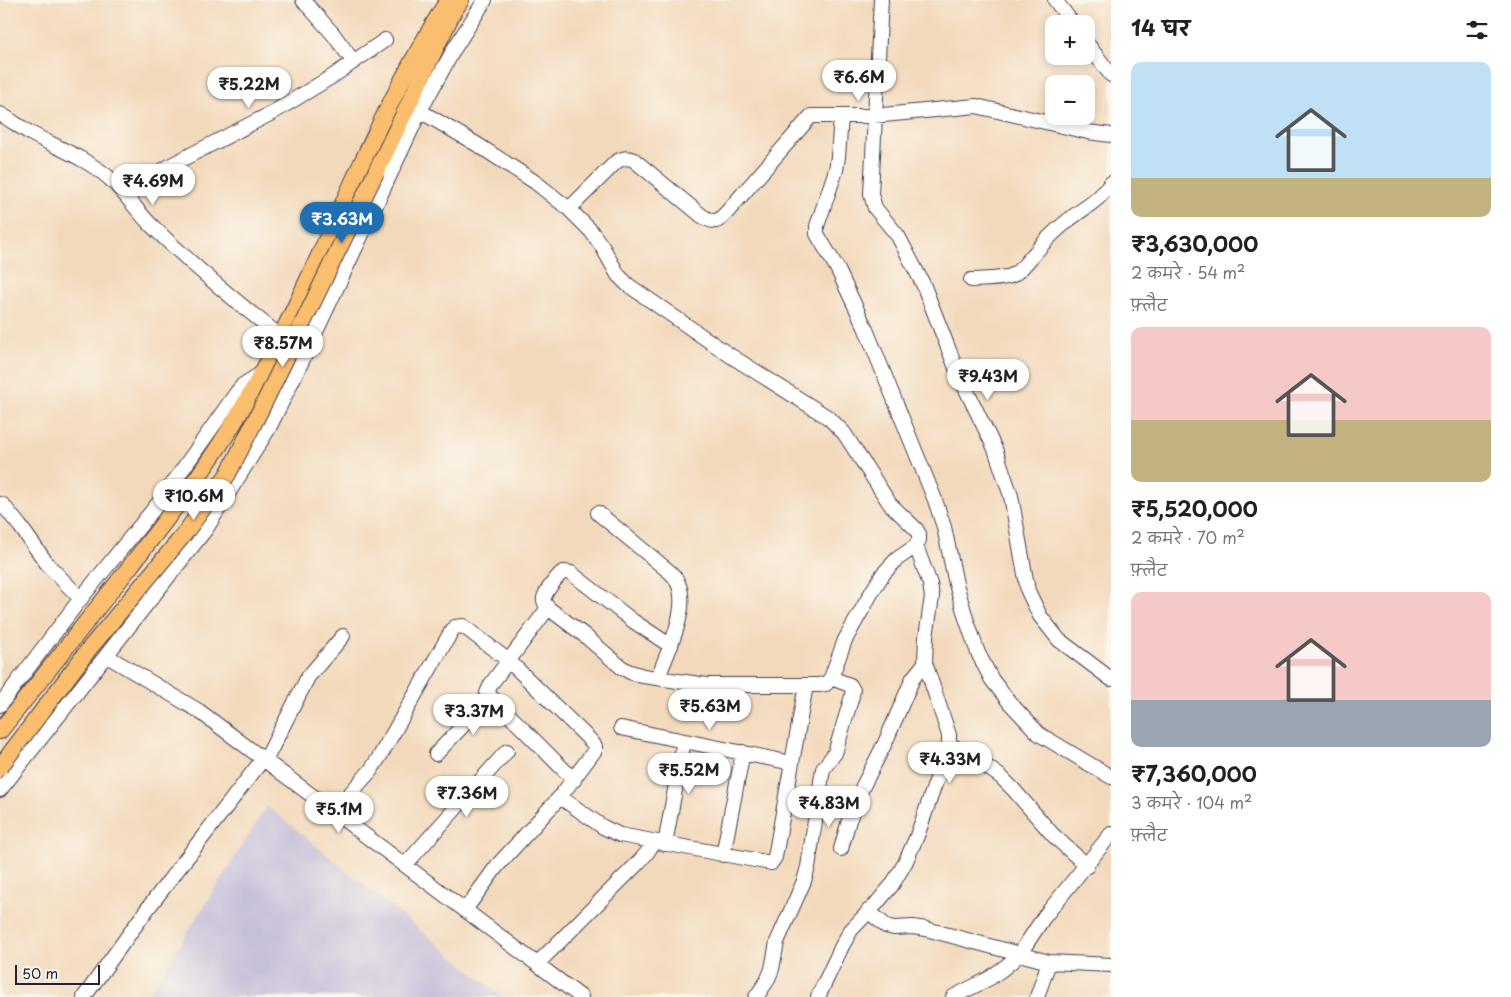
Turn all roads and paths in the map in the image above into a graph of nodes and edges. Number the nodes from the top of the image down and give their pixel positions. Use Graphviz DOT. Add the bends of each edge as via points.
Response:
graph roads {
  1 [pos="303,0"];
  2 [pos="448,0"];
  3 [pos="461,0"];
  4 [pos="486,0"];
  5 [pos="881,0"];
  6 [pos="1055,0"];
  7 [pos="1066,15"];
  8 [pos="384,40"];
  9 [pos="1095,54"];
  10 [pos="354,61"];
  11 [pos="1111,75"];
  12 [pos="420,111"];
  13 [pos="0,114"];
  14 [pos="874,116"];
  15 [pos="844,117"];
  16 [pos="1111,135"];
  17 [pos="1111,183"];
  18 [pos="124,194"];
  19 [pos="569,209"];
  20 [pos="971,280"];
  21 [pos="280,336"];
  22 [pos="262,373"];
  23 [pos="289,389"];
  24 [pos="0,504"];
  25 [pos="598,513"];
  26 [pos="916,546"];
  27 [pos="81,599"];
  28 [pos="548,608"];
  29 [pos="343,636"];
  30 [pos="671,646"];
  31 [pos="107,656"];
  32 [pos="509,661"];
  33 [pos="925,663"];
  34 [pos="658,678"];
  35 [pos="831,678"];
  36 [pos="1111,679"];
  37 [pos="806,685"];
  38 [pos="490,697"];
  39 [pos="0,705"];
  40 [pos="622,728"];
  41 [pos="0,731"];
  42 [pos="684,741"];
  43 [pos="949,744"];
  44 [pos="507,751"];
  45 [pos="743,752"];
  46 [pos="436,754"];
  47 [pos="263,759"];
  48 [pos="792,763"];
  49 [pos="0,766"];
  50 [pos="1111,777"];
  51 [pos="574,780"];
  52 [pos="0,790"];
  53 [pos="560,797"];
  54 [pos="334,812"];
  55 [pos="1111,834"];
  56 [pos="659,843"];
  57 [pos="841,849"];
  58 [pos="723,855"];
  59 [pos="405,865"];
  60 [pos="1086,866"];
  61 [pos="465,910"];
  62 [pos="868,912"];
  63 [pos="1019,955"];
  64 [pos="1049,962"];
  65 [pos="538,964"];
  66 [pos="1111,965"];
  67 [pos="84,997"];
  68 [pos="581,997"];
  69 [pos="756,997"];
  70 [pos="818,997"];
  71 [pos="953,997"];
  72 [pos="1037,997"];
  1 -- 10 [label="street"];
  2 -- 21 [label="main road" via="402,77"];
  3 -- 49 [label="main road, bridge" via="228,474 182,537 89,649"];
  4 -- 12 [label="street"];
  5 -- 14 [label="street"];
  6 -- 7 [label="street"];
  8 -- 10 [label="street"];
  9 -- 11 [label="street"];
  10 -- 18 [label="street" via="272,113 173,164"];
  12 -- 19 [label="street" via="535,182"];
  12 -- 23 [label="street"];
  13 -- 18 [label="street" via="94,167"];
  14 -- 15 [label="street"];
  14 -- 16 [label="street" via="976,106"];
  14 -- 36 [label="street" via="871,194 875,208 898,236 923,284 958,373 995,449 1011,496 1028,591 1040,616 1059,640"];
  15 -- 19 [label="street" via="812,116 716,222 702,216 628,157 616,162"];
  15 -- 50 [label="street" via="836,170 817,234 865,327 935,500 956,584 978,653 992,680 1039,734"];
  17 -- 20 [label="street" via="1096,201 1048,238 1014,275"];
  18 -- 21 [label="street" via="150,224 217,286"];
  19 -- 26 [label="street" via="591,231 618,275 628,285 829,418 844,433 890,504 916,529 919,540"];
  21 -- 22 [label="main road"];
  22 -- 23 [label="street"];
  22 -- 27 [label="street" via="237,392 161,500"];
  22 -- 41 [label="main road" via="229,432 179,503"];
  23 -- 31 [label="street" via="269,428 206,529"];
  24 -- 27 [label="street" via="48,565"];
  25 -- 30 [label="street" via="679,583 679,622"];
  26 -- 33 [label="street" via="932,597"];
  26 -- 35 [label="street" via="883,574 845,640"];
  27 -- 39 [label="street"];
  28 -- 30 [label="street" via="544,598 546,593 560,574 571,572 633,622"];
  28 -- 32 [label="street"];
  28 -- 34 [label="street" via="621,667"];
  29 -- 47 [label="street" via="308,677 265,761"];
  30 -- 34 [label="street"];
  31 -- 47 [label="street" via="198,711"];
  31 -- 52 [label="street"];
  32 -- 38 [label="street" via="488,689"];
  32 -- 51 [label="street" via="595,746 593,754"];
  32 -- 54 [label="street" via="463,626 454,627 371,770"];
  33 -- 43 [label="street"];
  33 -- 57 [label="street" via="913,678 863,786"];
  34 -- 37 [label="street" via="707,685"];
  35 -- 37 [label="street" via="826,684"];
  35 -- 69 [label="street" via="850,685 852,696 835,753 823,769 804,882 777,942 767,981"];
  37 -- 48 [label="street"];
  38 -- 46 [label="street"];
  38 -- 51 [label="street"];
  40 -- 42 [label="street"];
  42 -- 45 [label="street"];
  42 -- 56 [label="street"];
  43 -- 60 [label="street" via="983,764 1014,789 1053,836"];
  43 -- 62 [label="street" via="918,836 905,863 892,885"];
  44 -- 59 [label="street"];
  45 -- 48 [label="street"];
  45 -- 58 [label="street"];
  47 -- 54 [label="street"];
  47 -- 67 [label="street"];
  48 -- 58 [label="street" via="773,861 768,863"];
  51 -- 53 [label="street"];
  53 -- 56 [label="street" via="614,833"];
  53 -- 61 [label="street" via="498,866"];
  54 -- 59 [label="street"];
  55 -- 60 [label="street"];
  56 -- 58 [label="street"];
  56 -- 65 [label="street"];
  59 -- 61 [label="street"];
  60 -- 63 [label="street" via="1044,917"];
  61 -- 65 [label="street"];
  62 -- 63 [label="street" via="886,926 926,929"];
  62 -- 70 [label="street" via="851,930"];
  63 -- 64 [label="street"];
  63 -- 71 [label="street" via="990,978"];
  64 -- 66 [label="street"];
  64 -- 72 [label="street"];
  65 -- 68 [label="street"];
}
